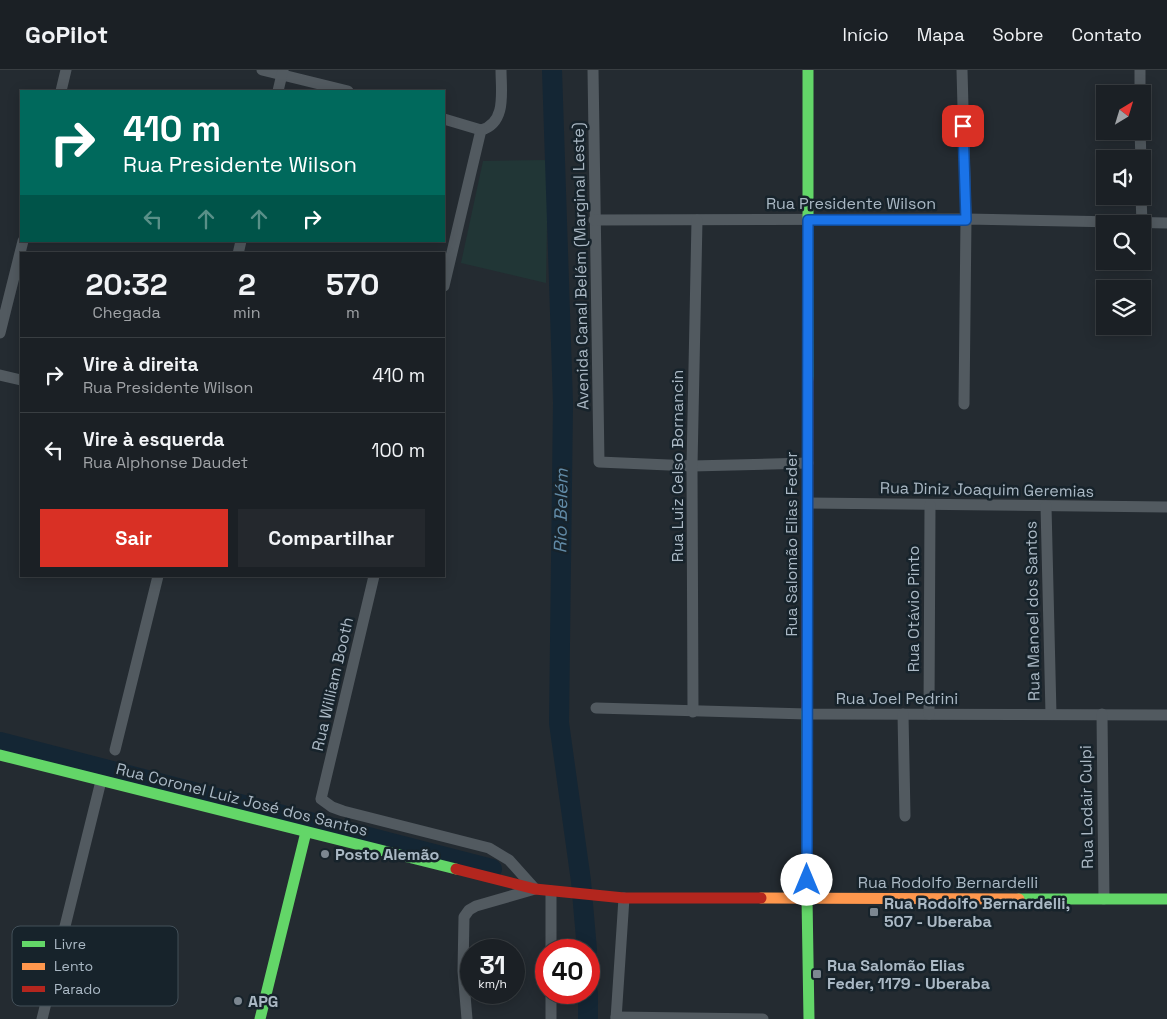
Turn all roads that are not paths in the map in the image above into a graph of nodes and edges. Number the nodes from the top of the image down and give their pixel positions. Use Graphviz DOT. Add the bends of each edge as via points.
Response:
graph roads {
  1 [pos="66,70"];
  2 [pos="262,70"];
  3 [pos="501,70"];
  4 [pos="593,70"];
  5 [pos="808,70"];
  6 [pos="962,70"];
  7 [pos="1140,70"];
  8 [pos="282,72"];
  9 [pos="1140,85"];
  10 [pos="61,90"];
  11 [pos="278,90"];
  12 [pos="345,90"];
  13 [pos="445,119"];
  14 [pos="481,130"];
  15 [pos="594,220"];
  16 [pos="697,220"];
  17 [pos="808,220"];
  18 [pos="966,220"];
  19 [pos="1096,222"];
  20 [pos="1151,223"];
  21 [pos="1167,223"];
  22 [pos="20,253"];
  23 [pos="445,282"];
  24 [pos="0,333"];
  25 [pos="0,375"];
  26 [pos="20,380"];
  27 [pos="964,404"];
  28 [pos="808,463"];
  29 [pos="692,466"];
  30 [pos="808,503"];
  31 [pos="930,505"];
  32 [pos="1046,506"];
  33 [pos="1167,507"];
  34 [pos="158,577"];
  35 [pos="374,577"];
  36 [pos="596,708"];
  37 [pos="693,712"];
  38 [pos="807,714"];
  39 [pos="903,714"];
  40 [pos="929,714"];
  41 [pos="1050,714"];
  42 [pos="1102,714"];
  43 [pos="1167,715"];
  44 [pos="115,750"];
  45 [pos="0,755"];
  46 [pos="101,781"];
  47 [pos="321,799"];
  48 [pos="905,816"];
  49 [pos="306,832"];
  50 [pos="535,888"];
  51 [pos="551,891"];
  52 [pos="610,896"];
  53 [pos="624,898"];
  54 [pos="807,898"];
  55 [pos="1104,899"];
  56 [pos="1167,900"];
  57 [pos="65,926"];
  58 [pos="551,939"];
  59 [pos="551,1004"];
  60 [pos="45,1006"];
  61 [pos="616,1018"];
  62 [pos="42,1019"];
  63 [pos="260,1019"];
  64 [pos="467,1019"];
  65 [pos="551,1019"];
  66 [pos="763,1019"];
  67 [pos="809,1019"];
  1 -- 10 [label="street"];
  2 -- 8 [label="street"];
  3 -- 14 [label="street" via="499,113 489,128"];
  4 -- 15 [label="street, Avenida Canal Belém (Marginal Leste)"];
  5 -- 17 [label="street, Rua Salomão Elias Feder"];
  6 -- 18 [label="street"];
  7 -- 9 [label="street"];
  8 -- 11 [label="street"];
  8 -- 12 [label="street"];
  13 -- 14 [label="street"];
  14 -- 23 [label="street"];
  15 -- 16 [label="street, Rua Presidente Wilson"];
  15 -- 29 [label="street, Avenida Canal Belém (Marginal Leste)" via="599,462"];
  16 -- 17 [label="street, Rua Presidente Wilson"];
  16 -- 29 [label="street, Rua Luiz Celso Bornancin"];
  17 -- 18 [label="street, Rua Presidente Wilson"];
  17 -- 28 [label="street, Rua Salomão Elias Feder"];
  18 -- 19 [label="street, Rua Presidente Wilson"];
  18 -- 27 [label="street"];
  20 -- 21 [label="street, Rua Presidente Wilson"];
  22 -- 24 [label="street"];
  25 -- 26 [label="street"];
  28 -- 29 [label="street"];
  28 -- 30 [label="street, Rua Salomão Elias Feder"];
  29 -- 37 [label="street, Rua Luiz Celso Bornancin"];
  30 -- 31 [label="street, Rua Diniz Joaquim Geremias"];
  30 -- 38 [label="street, Rua Salomão Elias Feder"];
  31 -- 32 [label="street, Rua Diniz Joaquim Geremias"];
  31 -- 40 [label="street, Rua Otávio Pinto"];
  32 -- 33 [label="street, Rua Diniz Joaquim Geremias"];
  32 -- 41 [label="street, Rua Manoel dos Santos"];
  34 -- 44 [label="street"];
  35 -- 47 [label="street, Rua William Booth"];
  36 -- 37 [label="street, Rua Joel Pedrini"];
  37 -- 38 [label="street, Rua Joel Pedrini"];
  38 -- 39 [label="street, Rua Joel Pedrini"];
  38 -- 54 [label="street, Rua Salomão Elias Feder"];
  39 -- 40 [label="street, Rua Joel Pedrini"];
  39 -- 48 [label="street"];
  40 -- 41 [label="street, Rua Joel Pedrini"];
  41 -- 42 [label="street, Rua Joel Pedrini"];
  42 -- 43 [label="street, Rua Joel Pedrini"];
  42 -- 55 [label="street, Rua Lodair Culpi"];
  45 -- 46 [label="street, Rua Coronel Luiz José dos Santos"];
  46 -- 49 [label="street, Rua Coronel Luiz José dos Santos"];
  46 -- 57 [label="street"];
  47 -- 50 [label="street, Rua Coronel Luiz José dos Santos" via="343,811 489,848 509,860"];
  49 -- 50 [label="street, Rua Coronel Luiz José dos Santos"];
  49 -- 63 [label="street"];
  50 -- 51 [label="street, Rua Coronel Luiz José dos Santos"];
  50 -- 64 [label="street" via="476,906 464,917 463,971"];
  51 -- 52 [label="street, Rua Coronel Luiz José dos Santos"];
  51 -- 58 [label="street"];
  52 -- 53 [label="street, Rua Rodolfo Bernardelli"];
  53 -- 54 [label="street, Rua Rodolfo Bernardelli"];
  53 -- 61 [label="street"];
  54 -- 55 [label="street, Rua Rodolfo Bernardelli"];
  54 -- 67 [label="street, Rua Salomão Elias Feder"];
  55 -- 56 [label="street, Rua Rodolfo Bernardelli"];
  59 -- 65 [label="street"];
  60 -- 62 [label="street"];
  61 -- 66 [label="street"];
}
